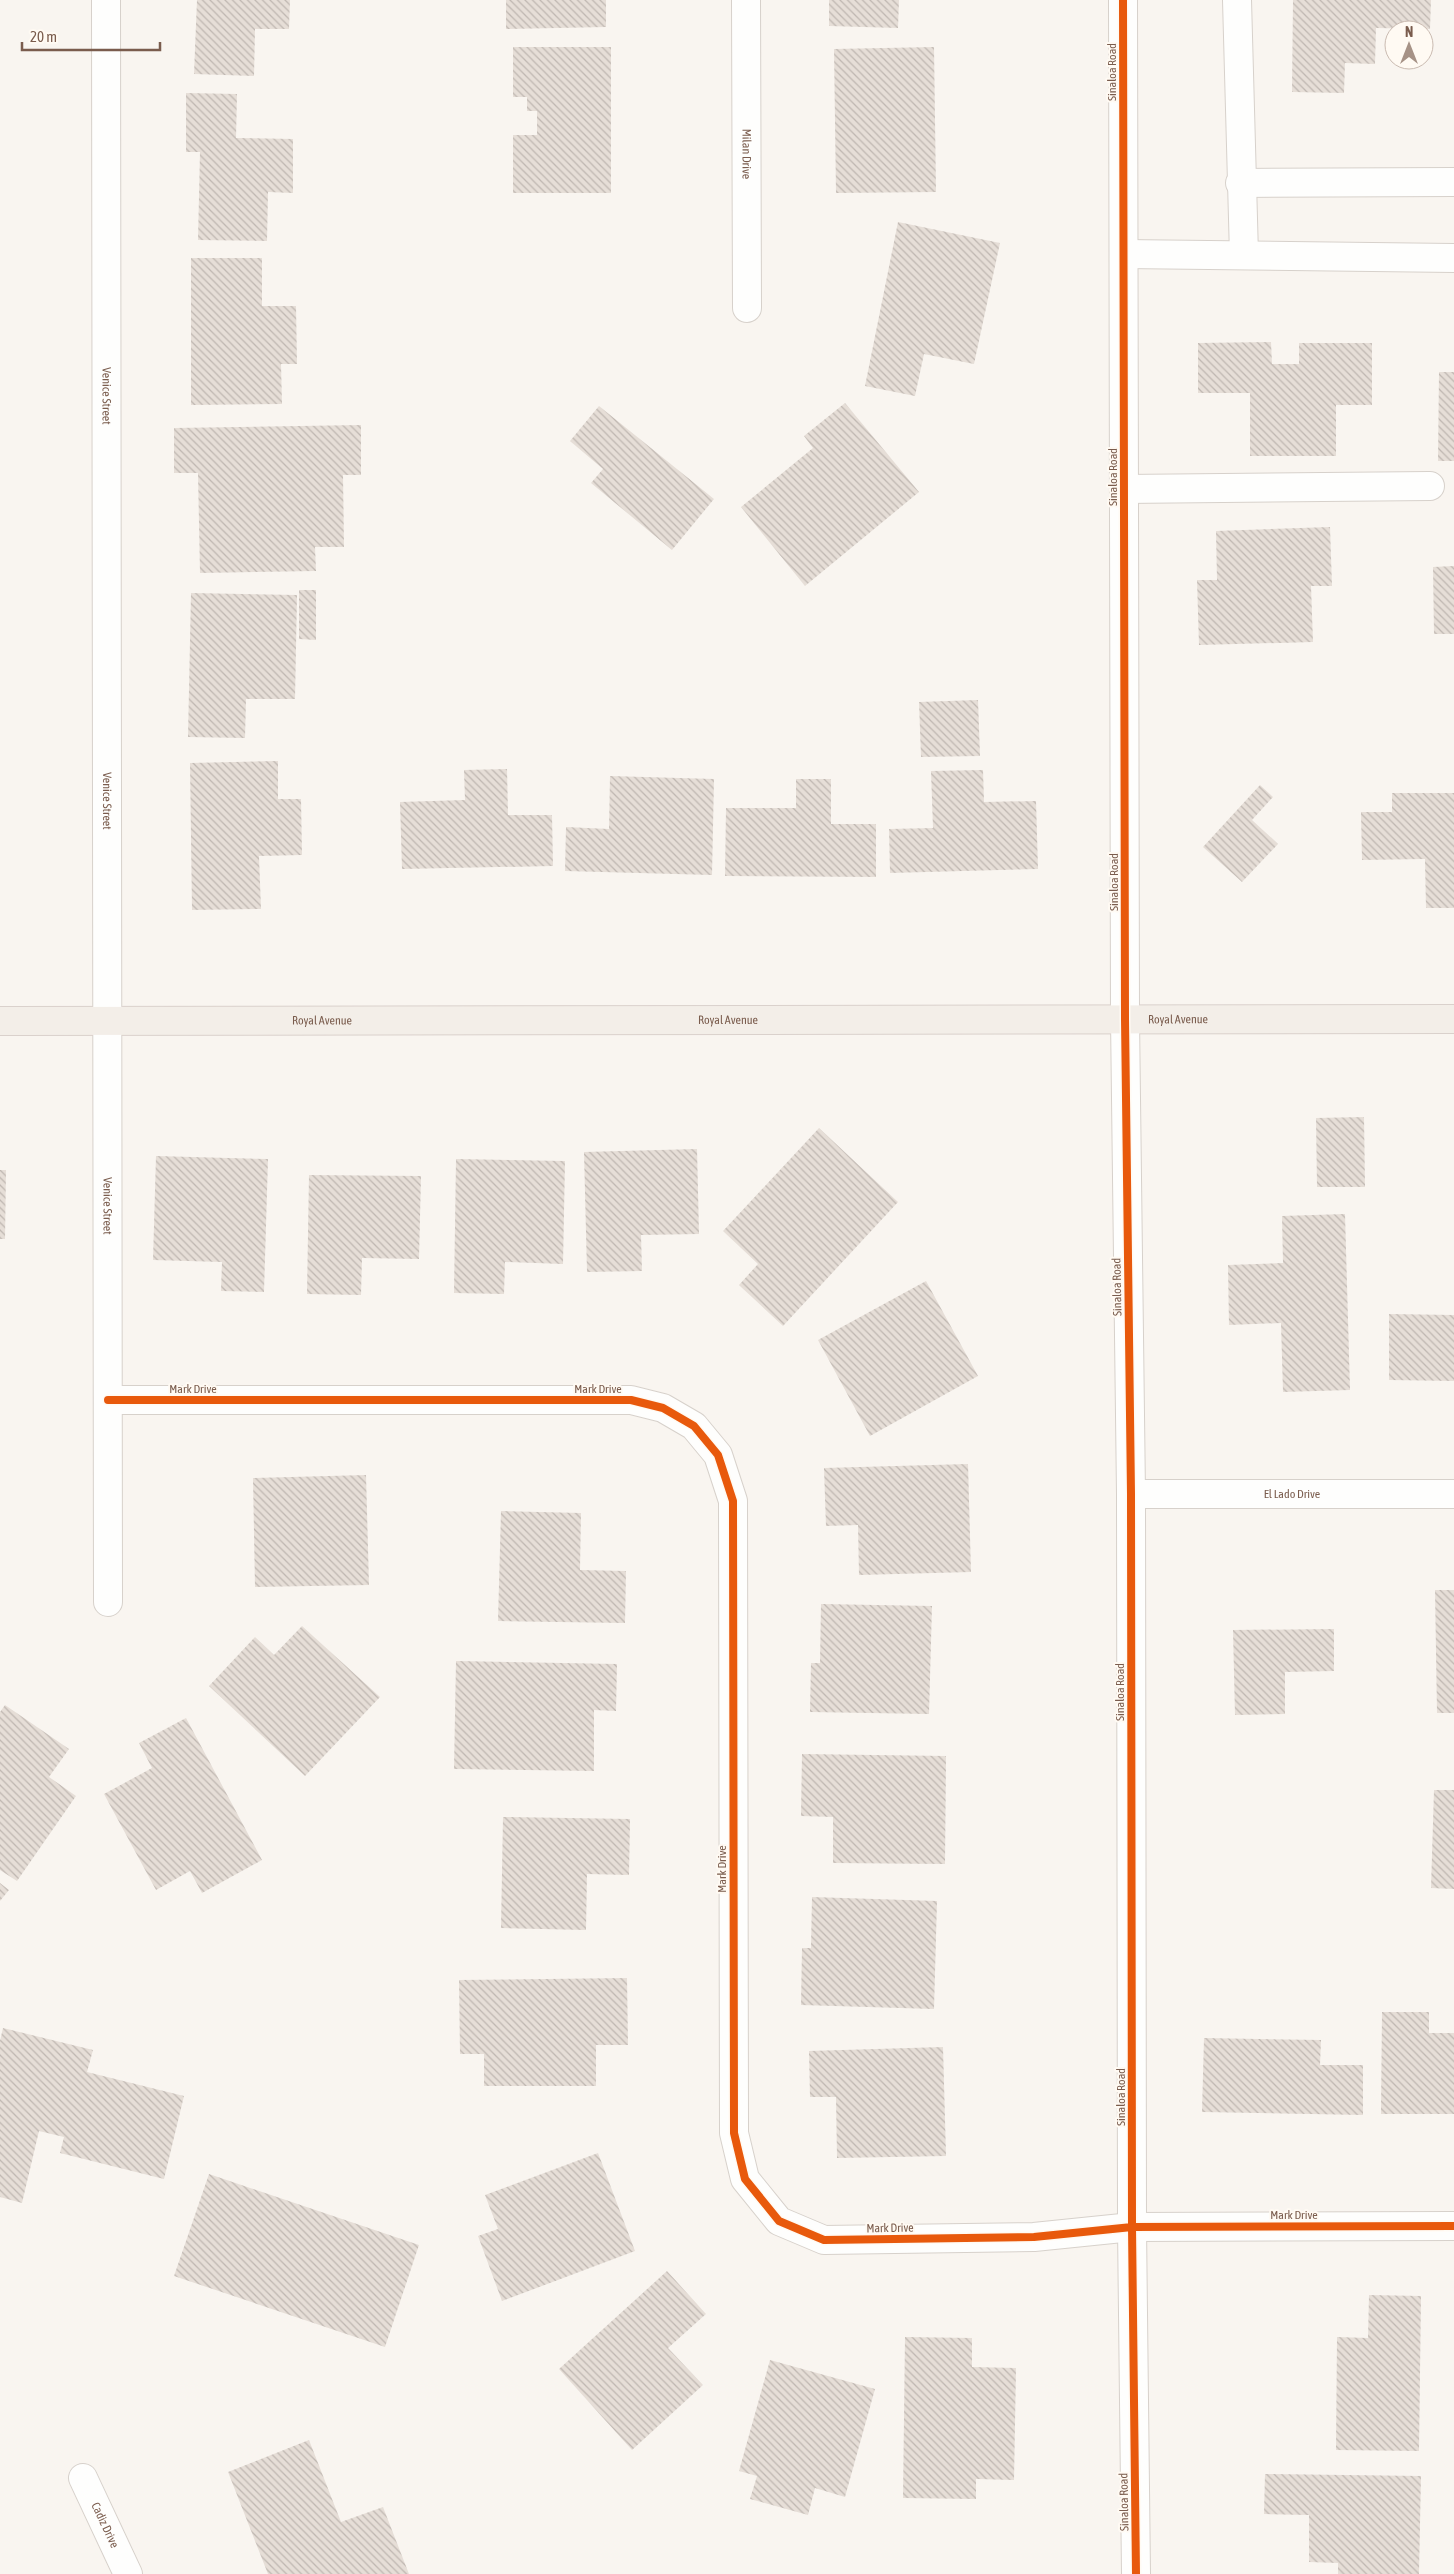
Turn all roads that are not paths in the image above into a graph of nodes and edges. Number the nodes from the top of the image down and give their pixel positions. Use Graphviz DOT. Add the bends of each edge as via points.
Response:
graph roads {
  1 [pos="106,0"];
  2 [pos="746,0"];
  3 [pos="1123,0"];
  4 [pos="1237,0"];
  5 [pos="1454,182"];
  6 [pos="1240,183"];
  7 [pos="1124,254"];
  8 [pos="1244,255"];
  9 [pos="1454,258"];
  10 [pos="747,308"];
  11 [pos="1430,486"];
  12 [pos="1124,489"];
  13 [pos="1125,1019"];
  14 [pos="1454,1019"];
  15 [pos="0,1020"];
  16 [pos="108,1020"];
  17 [pos="108,1400"];
  18 [pos="1132,1494"];
  19 [pos="1454,1494"];
  20 [pos="108,1602"];
  21 [pos="1454,2226"];
  22 [pos="1132,2227"];
  23 [pos="83,2478"];
  24 [pos="128,2574"];
  25 [pos="1136,2574"];
  1 -- 16 [label="street, Venice Street"];
  2 -- 10 [label="street, Milan Drive"];
  3 -- 7 [label="street, Sinaloa Road"];
  4 -- 6 [label="street"];
  5 -- 6 [label="street"];
  6 -- 8 [label="street"];
  7 -- 8 [label="street"];
  7 -- 12 [label="street, Sinaloa Road"];
  8 -- 9 [label="street"];
  11 -- 12 [label="street"];
  12 -- 13 [label="street, Sinaloa Road"];
  13 -- 14 [label="main road, Royal Avenue"];
  13 -- 16 [label="main road, Royal Avenue"];
  13 -- 18 [label="street, Sinaloa Road"];
  15 -- 16 [label="main road, Royal Avenue"];
  16 -- 17 [label="street, Venice Street"];
  17 -- 20 [label="street, Venice Street"];
  17 -- 22 [label="street, Mark Drive" via="631,1400 663,1408 694,1426 718,1455 733,1501 734,2133 745,2180 779,2221 824,2240 1034,2237"];
  18 -- 19 [label="street, El Lado Drive"];
  18 -- 22 [label="street, Sinaloa Road"];
  21 -- 22 [label="street, Mark Drive"];
  22 -- 25 [label="street, Sinaloa Road"];
  23 -- 24 [label="street, Cadiz Drive"];
}
